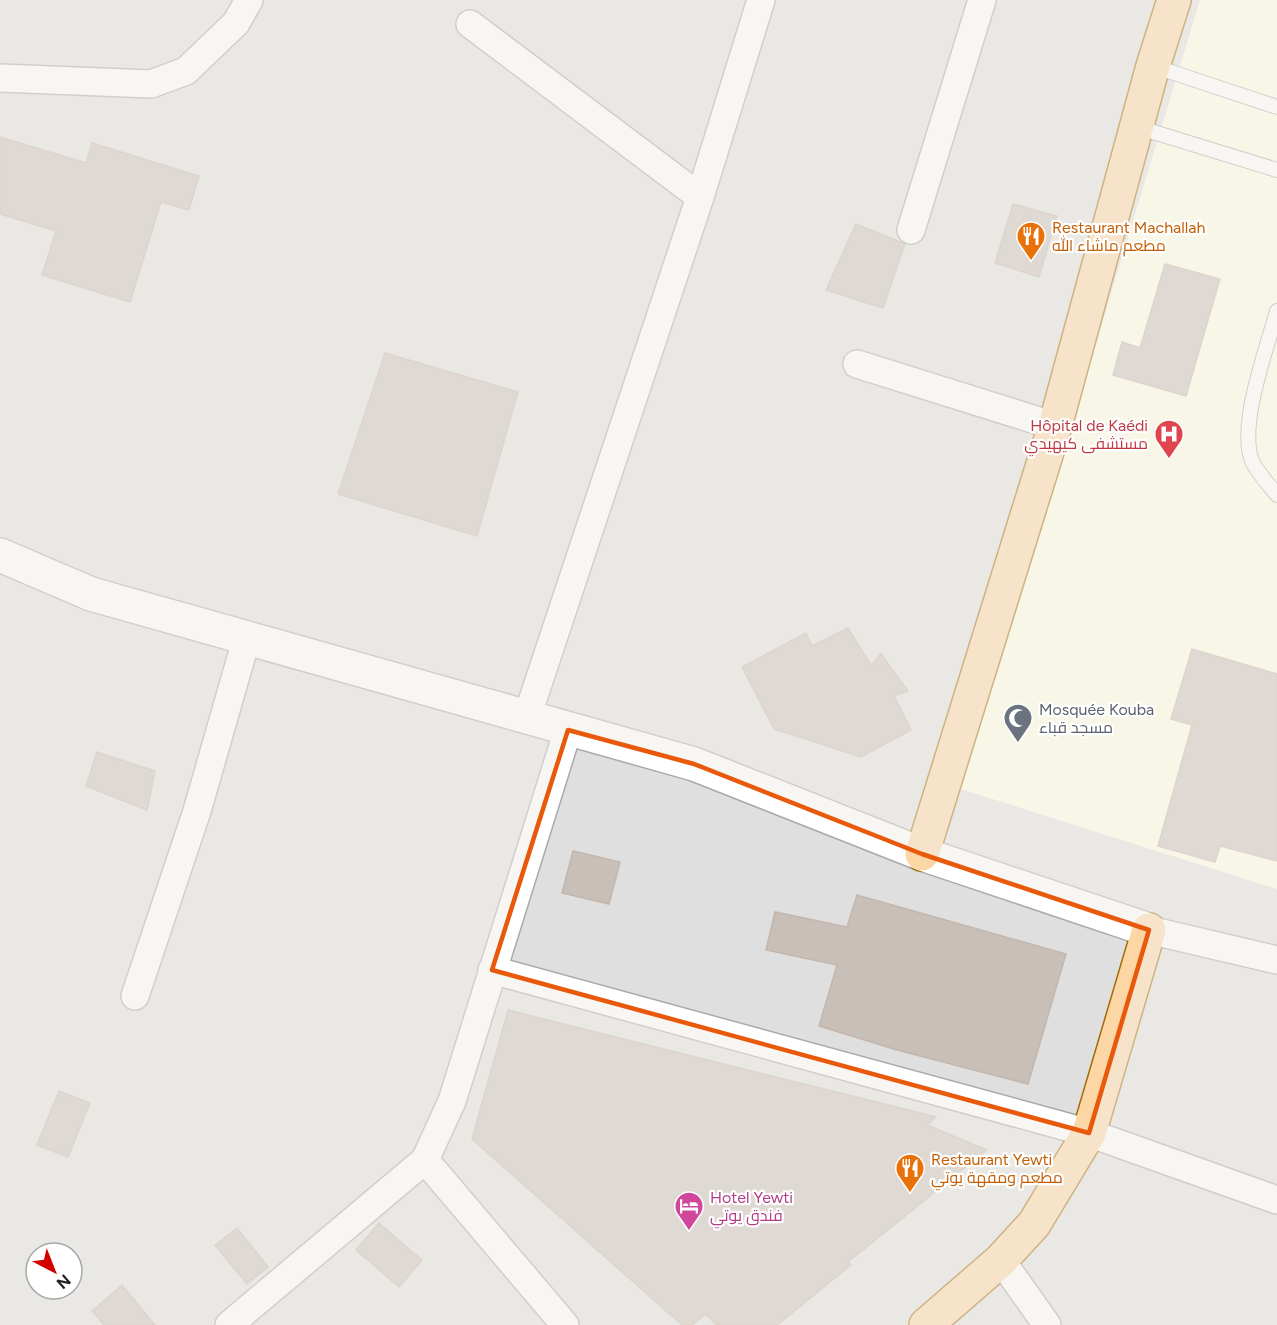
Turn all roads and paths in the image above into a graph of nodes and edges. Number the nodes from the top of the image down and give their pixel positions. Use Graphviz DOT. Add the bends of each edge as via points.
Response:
graph roads {
  1 [pos="249,0"];
  2 [pos="761,0"];
  3 [pos="982,0"];
  4 [pos="1174,0"];
  5 [pos="470,24"];
  6 [pos="1153,66"];
  7 [pos="0,78"];
  8 [pos="1277,107"];
  9 [pos="1137,127"];
  10 [pos="1277,170"];
  11 [pos="700,197"];
  12 [pos="911,230"];
  13 [pos="1277,311"];
  14 [pos="857,364"];
  15 [pos="1055,426"];
  16 [pos="1277,495"];
  17 [pos="0,555"];
  18 [pos="247,637"];
  19 [pos="527,717"];
  20 [pos="568,730"];
  21 [pos="922,854"];
  22 [pos="1149,930"];
  23 [pos="1277,960"];
  24 [pos="492,970"];
  25 [pos="135,996"];
  26 [pos="1089,1133"];
  27 [pos="425,1160"];
  28 [pos="1277,1200"];
  29 [pos="1001,1260"];
  30 [pos="229,1325"];
  31 [pos="565,1325"];
  32 [pos="926,1325"];
  33 [pos="1047,1325"];
  1 -- 7 [label="street" via="236,23 186,71 151,84"];
  2 -- 11 [label="street"];
  3 -- 12 [label="street"];
  4 -- 6 [label="main road"];
  5 -- 11 [label="street"];
  6 -- 8 [label="lane"];
  6 -- 9 [label="main road"];
  9 -- 10 [label="lane"];
  9 -- 15 [label="main road"];
  11 -- 19 [label="street"];
  13 -- 16 [label="lane" via="1255,392 1248,437 1252,461"];
  14 -- 15 [label="street"];
  15 -- 21 [label="main road"];
  17 -- 18 [label="street" via="92,594"];
  18 -- 19 [label="street"];
  18 -- 25 [label="street" via="196,811"];
  19 -- 20 [label="street"];
  20 -- 21 [label="street" via="694,764"];
  20 -- 24 [label="street"];
  21 -- 22 [label="street"];
  22 -- 23 [label="street"];
  22 -- 26 [label="main road"];
  24 -- 26 [label="street"];
  24 -- 27 [label="street" via="452,1101"];
  26 -- 28 [label="street"];
  26 -- 29 [label="main road" via="1034,1224"];
  27 -- 30 [label="street"];
  27 -- 31 [label="street"];
  29 -- 32 [label="main road"];
  29 -- 33 [label="street"];
}
